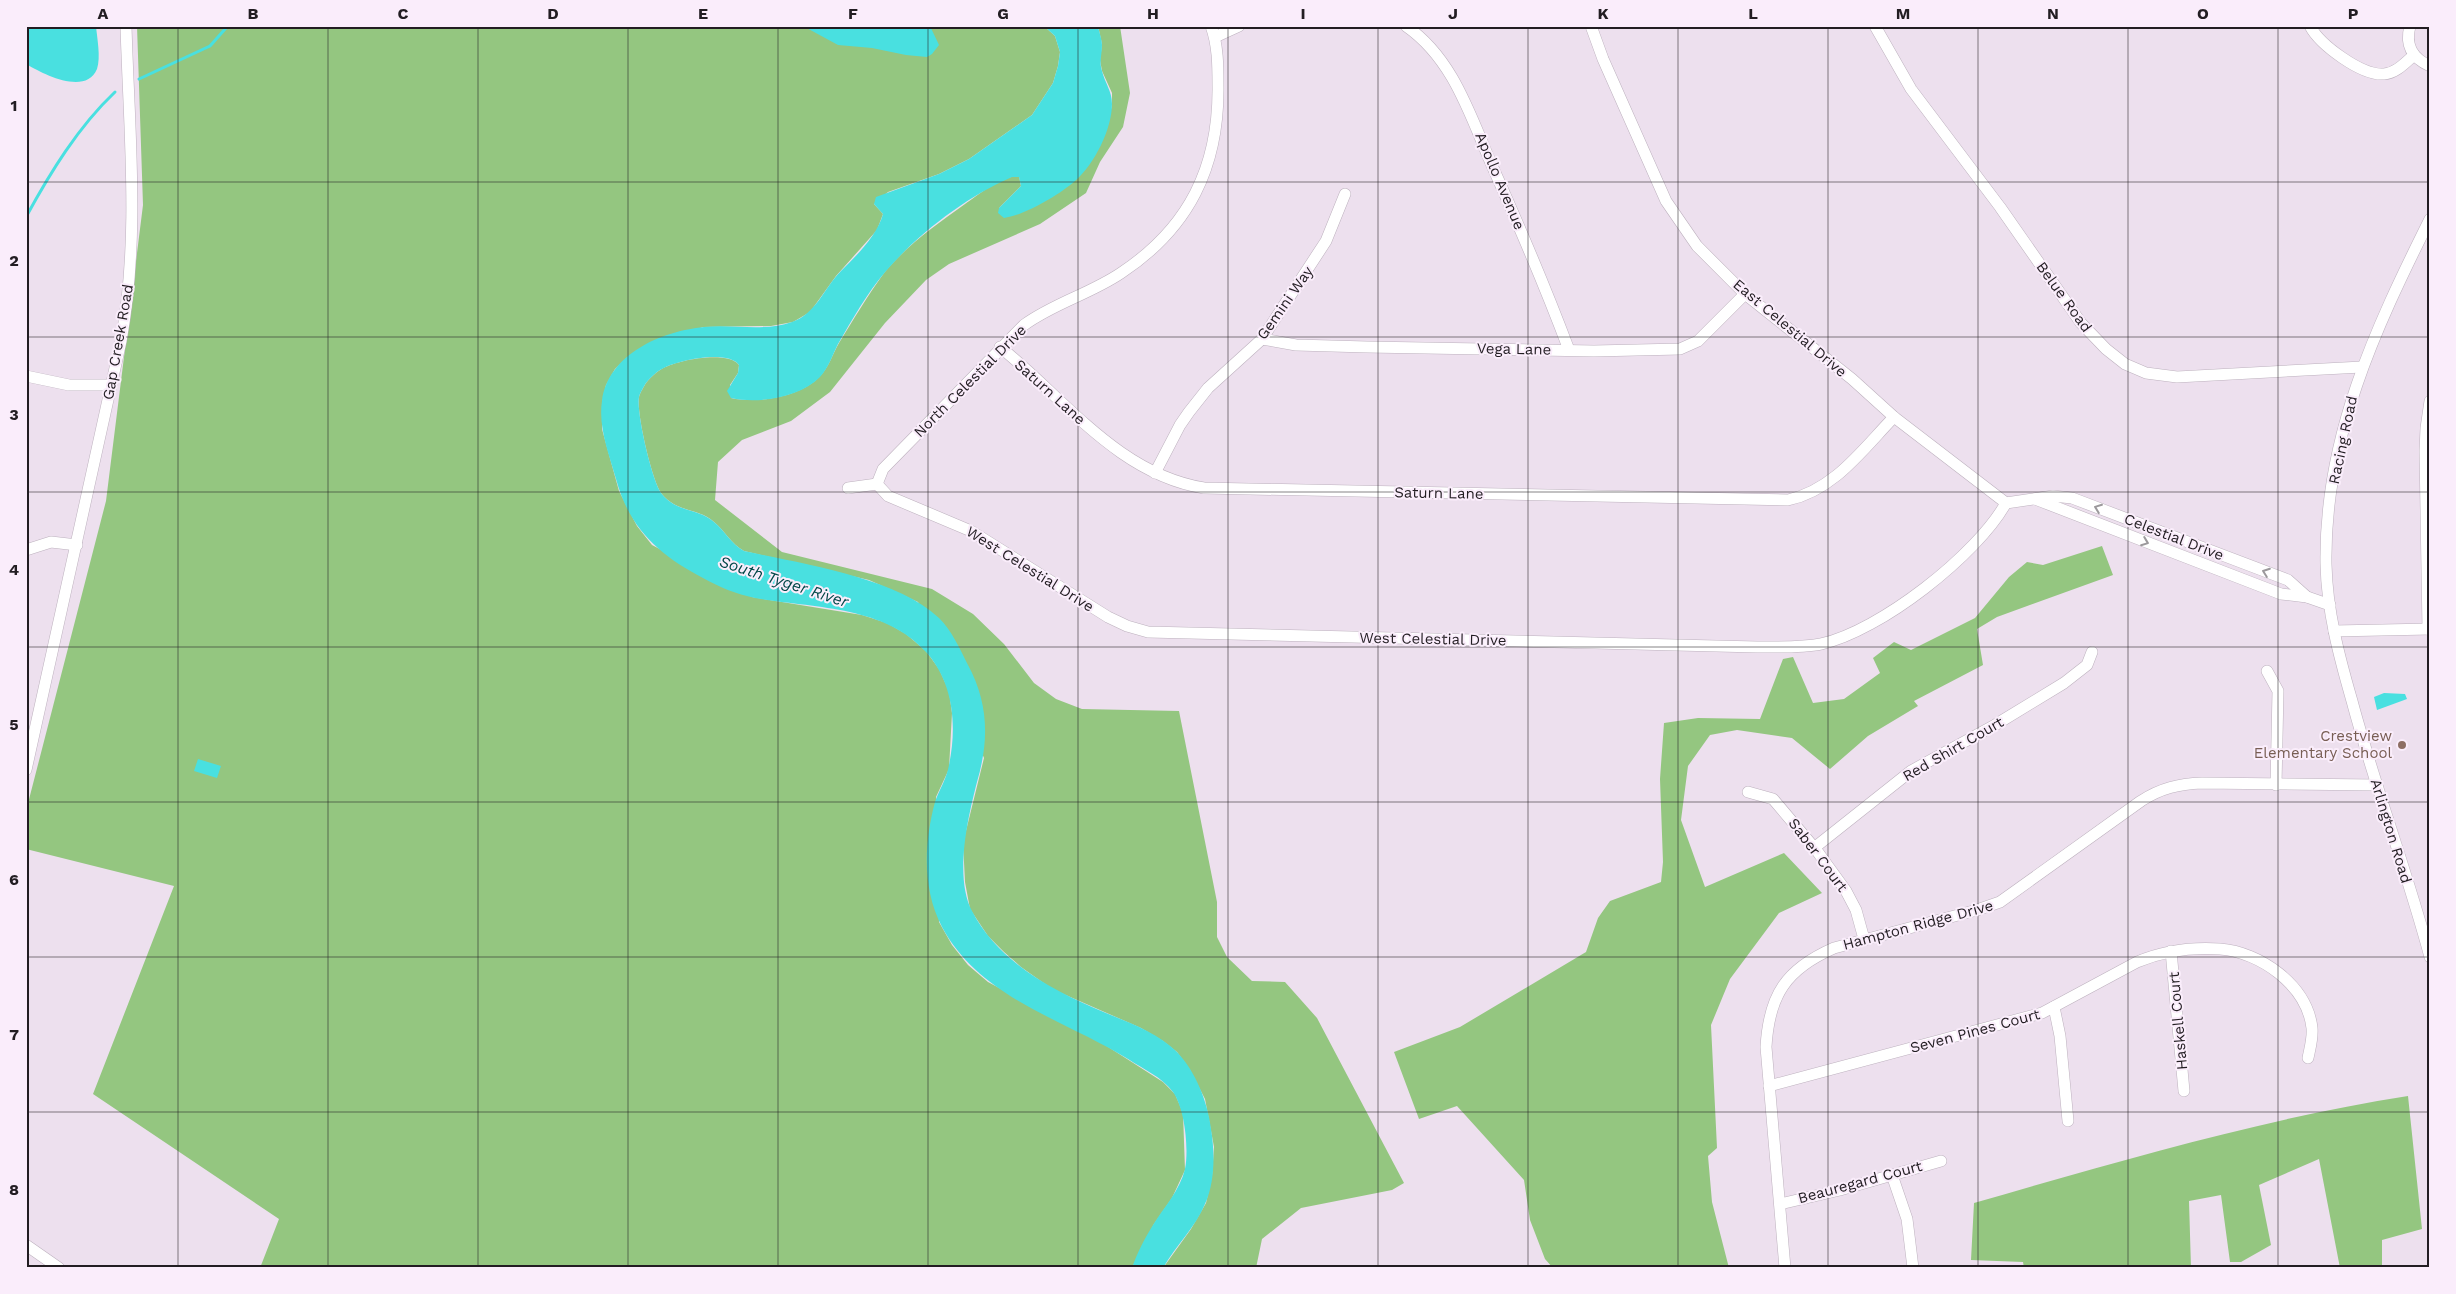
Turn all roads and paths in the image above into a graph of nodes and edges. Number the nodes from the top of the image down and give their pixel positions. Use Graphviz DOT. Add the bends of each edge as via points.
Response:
graph roads {
  1 [pos="126,26"];
  2 [pos="1239,26"];
  3 [pos="1406,26"];
  4 [pos="1592,26"];
  5 [pos="1875,26"];
  6 [pos="2310,26"];
  7 [pos="2410,26"];
  8 [pos="1213,31"];
  9 [pos="2414,55"];
  10 [pos="2430,66"];
  11 [pos="1345,194"];
  12 [pos="2430,219"];
  13 [pos="1745,294"];
  14 [pos="1262,339"];
  15 [pos="1000,348"];
  16 [pos="1569,350"];
  17 [pos="2362,367"];
  18 [pos="26,376"];
  19 [pos="110,385"];
  20 [pos="2430,401"];
  21 [pos="1894,416"];
  22 [pos="1155,473"];
  23 [pos="2428,477"];
  24 [pos="877,484"];
  25 [pos="848,488"];
  26 [pos="2006,503"];
  27 [pos="77,545"];
  28 [pos="26,550"];
  29 [pos="2330,605"];
  30 [pos="2429,629"];
  31 [pos="2334,631"];
  32 [pos="2092,652"];
  33 [pos="2267,670"];
  34 [pos="2345,675"];
  35 [pos="26,770"];
  36 [pos="2276,785"];
  37 [pos="2377,785"];
  38 [pos="1748,792"];
  39 [pos="1814,848"];
  40 [pos="1864,939"];
  41 [pos="2171,952"];
  42 [pos="2430,957"];
  43 [pos="2054,1007"];
  44 [pos="2308,1058"];
  45 [pos="1769,1086"];
  46 [pos="2184,1091"];
  47 [pos="2068,1121"];
  48 [pos="1940,1161"];
  49 [pos="1892,1175"];
  50 [pos="1780,1204"];
  51 [pos="26,1245"];
  52 [pos="59,1268"];
  53 [pos="1785,1268"];
  54 [pos="1913,1268"];
  1 -- 19 [label="street, Gap Creek Road" via="131,260 125,318"];
  2 -- 8 [label="street"];
  3 -- 16 [label="street, Apollo Avenue" via="1443,63 1468,109"];
  4 -- 13 [label="street, East Celestial Drive" via="1603,59 1675,217 1697,246"];
  5 -- 17 [label="street, Belue Road" via="1911,89 2000,207 2081,323 2106,350 2125,364 2146,374 2177,377"];
  6 -- 9 [label="street" via="2338,55 2366,72 2385,74 2400,68"];
  7 -- 9 [label="street" via="2408,42"];
  8 -- 15 [label="street, North Celestial Drive" via="1218,82 1216,130 1206,171 1190,204 1169,231 1134,264 1088,293 1039,314"];
  9 -- 10 [label="street"];
  11 -- 14 [label="street, Gemini Way" via="1326,241"];
  12 -- 17 [label="street, Racing Road"];
  13 -- 16 [label="street, Vega Lane" via="1698,341 1680,349"];
  13 -- 21 [label="street, East Celestial Drive"];
  14 -- 16 [label="street, Vega Lane" via="1323,346"];
  14 -- 22 [label="street, Gemini Way" via="1208,388 1180,424"];
  15 -- 22 [label="street, Saturn Lane" via="1044,384 1101,439 1136,464"];
  15 -- 24 [label="street, North Celestial Drive" via="883,469"];
  17 -- 29 [label="street, Racing Road" via="2344,424 2331,492 2326,566"];
  18 -- 19 [label="street" via="69,385"];
  19 -- 27 [label="street, Gap Creek Road"];
  20 -- 23 [label="street" via="2426,428"];
  21 -- 22 [label="street, Saturn Lane" via="1830,482 1818,490 1788,500 1204,488"];
  21 -- 26 [label="street, East Celestial Drive"];
  23 -- 30 [label="street"];
  24 -- 25 [label="street"];
  24 -- 26 [label="street, West Celestial Drive" via="888,496 971,531 1108,617 1148,632 1757,648 1821,644 1885,617 1948,567 1995,521"];
  26 -- 29 [label="street, Celestial Drive" via="2052,496 2072,498 2288,580 2307,596"];
  27 -- 28 [label="street" via="50,542"];
  27 -- 35 [label="street, Gap Creek Road"];
  29 -- 31 [label="street, Racing Road"];
  30 -- 31 [label="street"];
  31 -- 34 [label="street, Racing Road"];
  32 -- 39 [label="street, Red Shirt Court" via="2086,665 2064,683 1911,770"];
  33 -- 36 [label="street" via="2278,691"];
  34 -- 37 [label="street, Arlington Road"];
  36 -- 37 [label="street, Hampton Ridge Drive"];
  36 -- 40 [label="street, Hampton Ridge Drive" via="2202,783 2162,789 2000,902"];
  37 -- 42 [label="street, Arlington Road"];
  38 -- 39 [label="street, Saber Court" via="1773,799"];
  39 -- 40 [label="street, Saber Court" via="1846,891 1856,910"];
  40 -- 45 [label="street, Hampton Ridge Drive" via="1812,958 1793,973 1778,993 1767,1026"];
  41 -- 43 [label="street, Seven Pines Court" via="2137,962"];
  41 -- 44 [label="street, Seven Pines Court" via="2221,949 2237,952 2279,974 2298,994 2310,1018 2312,1039"];
  41 -- 46 [label="street, Haskell Court"];
  43 -- 45 [label="street, Seven Pines Court" via="2033,1016"];
  43 -- 47 [label="street"];
  45 -- 50 [label="street, Hampton Ridge Drive"];
  48 -- 49 [label="street, Beauregard Court"];
  49 -- 50 [label="street, Beauregard Court"];
  49 -- 54 [label="street" via="1907,1219"];
  50 -- 53 [label="street, Hampton Ridge Drive"];
  51 -- 52 [label="street"];
}
